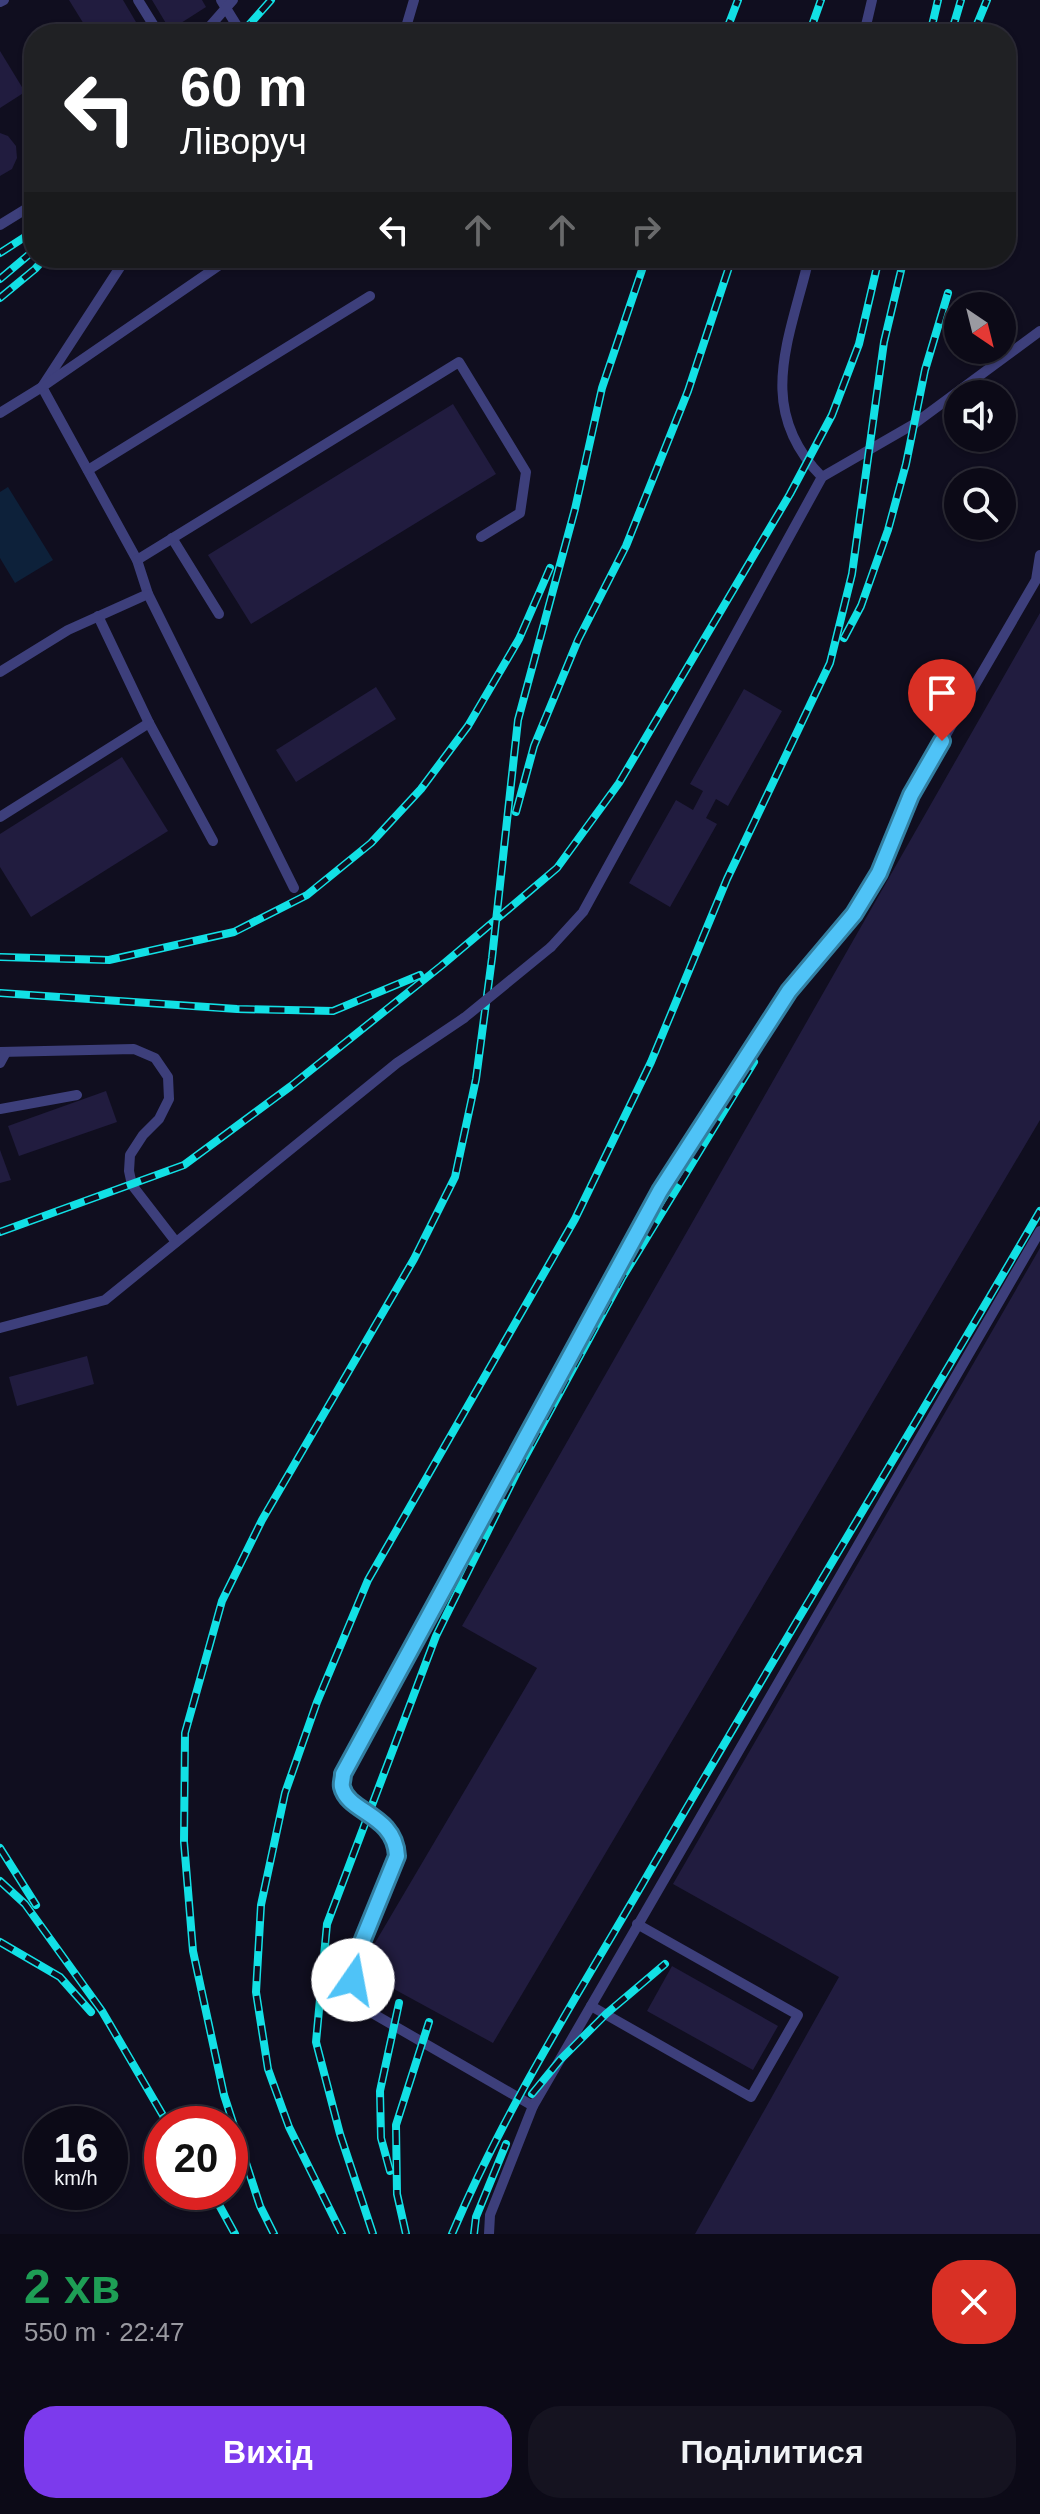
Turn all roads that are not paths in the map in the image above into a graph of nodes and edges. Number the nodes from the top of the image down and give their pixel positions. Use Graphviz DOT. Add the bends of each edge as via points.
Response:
graph roads {
  1 [pos="138,0"];
  2 [pos="414,0"];
  3 [pos="872,0"];
  4 [pos="226,3"];
  5 [pos="153,24"];
  6 [pos="210,24"];
  7 [pos="237,24"];
  8 [pos="407,24"];
  9 [pos="866,24"];
  10 [pos="24,210"];
  11 [pos="0,225"];
  12 [pos="119,268"];
  13 [pos="215,268"];
  14 [pos="807,268"];
  15 [pos="370,296"];
  16 [pos="1040,331"];
  17 [pos="42,387"];
  18 [pos="0,413"];
  19 [pos="88,470"];
  20 [pos="822,477"];
  21 [pos="481,537"];
  22 [pos="172,538"];
  23 [pos="1040,555"];
  24 [pos="137,560"];
  25 [pos="148,594"];
  26 [pos="219,614"];
  27 [pos="98,616"];
  28 [pos="0,672"];
  29 [pos="149,723"];
  30 [pos="0,817"];
  31 [pos="213,841"];
  32 [pos="294,888"];
  33 [pos="3,1052"];
  34 [pos="0,1063"];
  35 [pos="77,1095"];
  36 [pos="0,1109"];
  37 [pos="1040,1231"];
  38 [pos="176,1242"];
  39 [pos="0,1328"];
  40 [pos="637,1924"];
  41 [pos="591,2006"];
  42 [pos="533,2106"];
  43 [pos="489,2234"];
  1 -- 5 [label="lane"];
  2 -- 8 [label="lane"];
  3 -- 9 [label="lane"];
  4 -- 6 [label="lane"];
  4 -- 7 [label="lane"];
  10 -- 11 [label="lane"];
  12 -- 17 [label="lane"];
  13 -- 17 [label="lane"];
  14 -- 20 [label="lane" via="783,366 781,400 790,433"];
  15 -- 19 [label="lane"];
  16 -- 20 [label="lane" via="914,424"];
  17 -- 18 [label="lane"];
  17 -- 19 [label="lane"];
  19 -- 24 [label="lane"];
  20 -- 38 [label="lane, bridge" via="583,912 551,947 464,1018 397,1063"];
  21 -- 22 [label="lane" via="520,513 526,472 459,362"];
  22 -- 24 [label="lane"];
  22 -- 26 [label="lane"];
  23 -- 42 [label="lane" via="1036,580 911,795 879,873 854,914 789,991 660,1191 343,1774 342,1788 349,1799 385,1827 396,1842 397,1856 353,1964 357,1995 372,2013"];
  24 -- 25 [label="lane"];
  25 -- 27 [label="lane"];
  25 -- 32 [label="lane"];
  27 -- 28 [label="lane"];
  27 -- 29 [label="lane"];
  29 -- 30 [label="lane"];
  29 -- 31 [label="lane"];
  33 -- 34 [label="lane"];
  33 -- 38 [label="lane" via="134,1049 155,1058 168,1077 169,1099 130,1155 129,1171 132,1185"];
  35 -- 36 [label="lane"];
  37 -- 40 [label="lane"];
  38 -- 39 [label="lane" via="105,1300"];
  40 -- 41 [label="lane"];
  40 -- 41 [label="lane" via="798,2015 751,2097"];
  41 -- 42 [label="lane"];
  42 -- 43 [label="lane" via="490,2215"];
}
